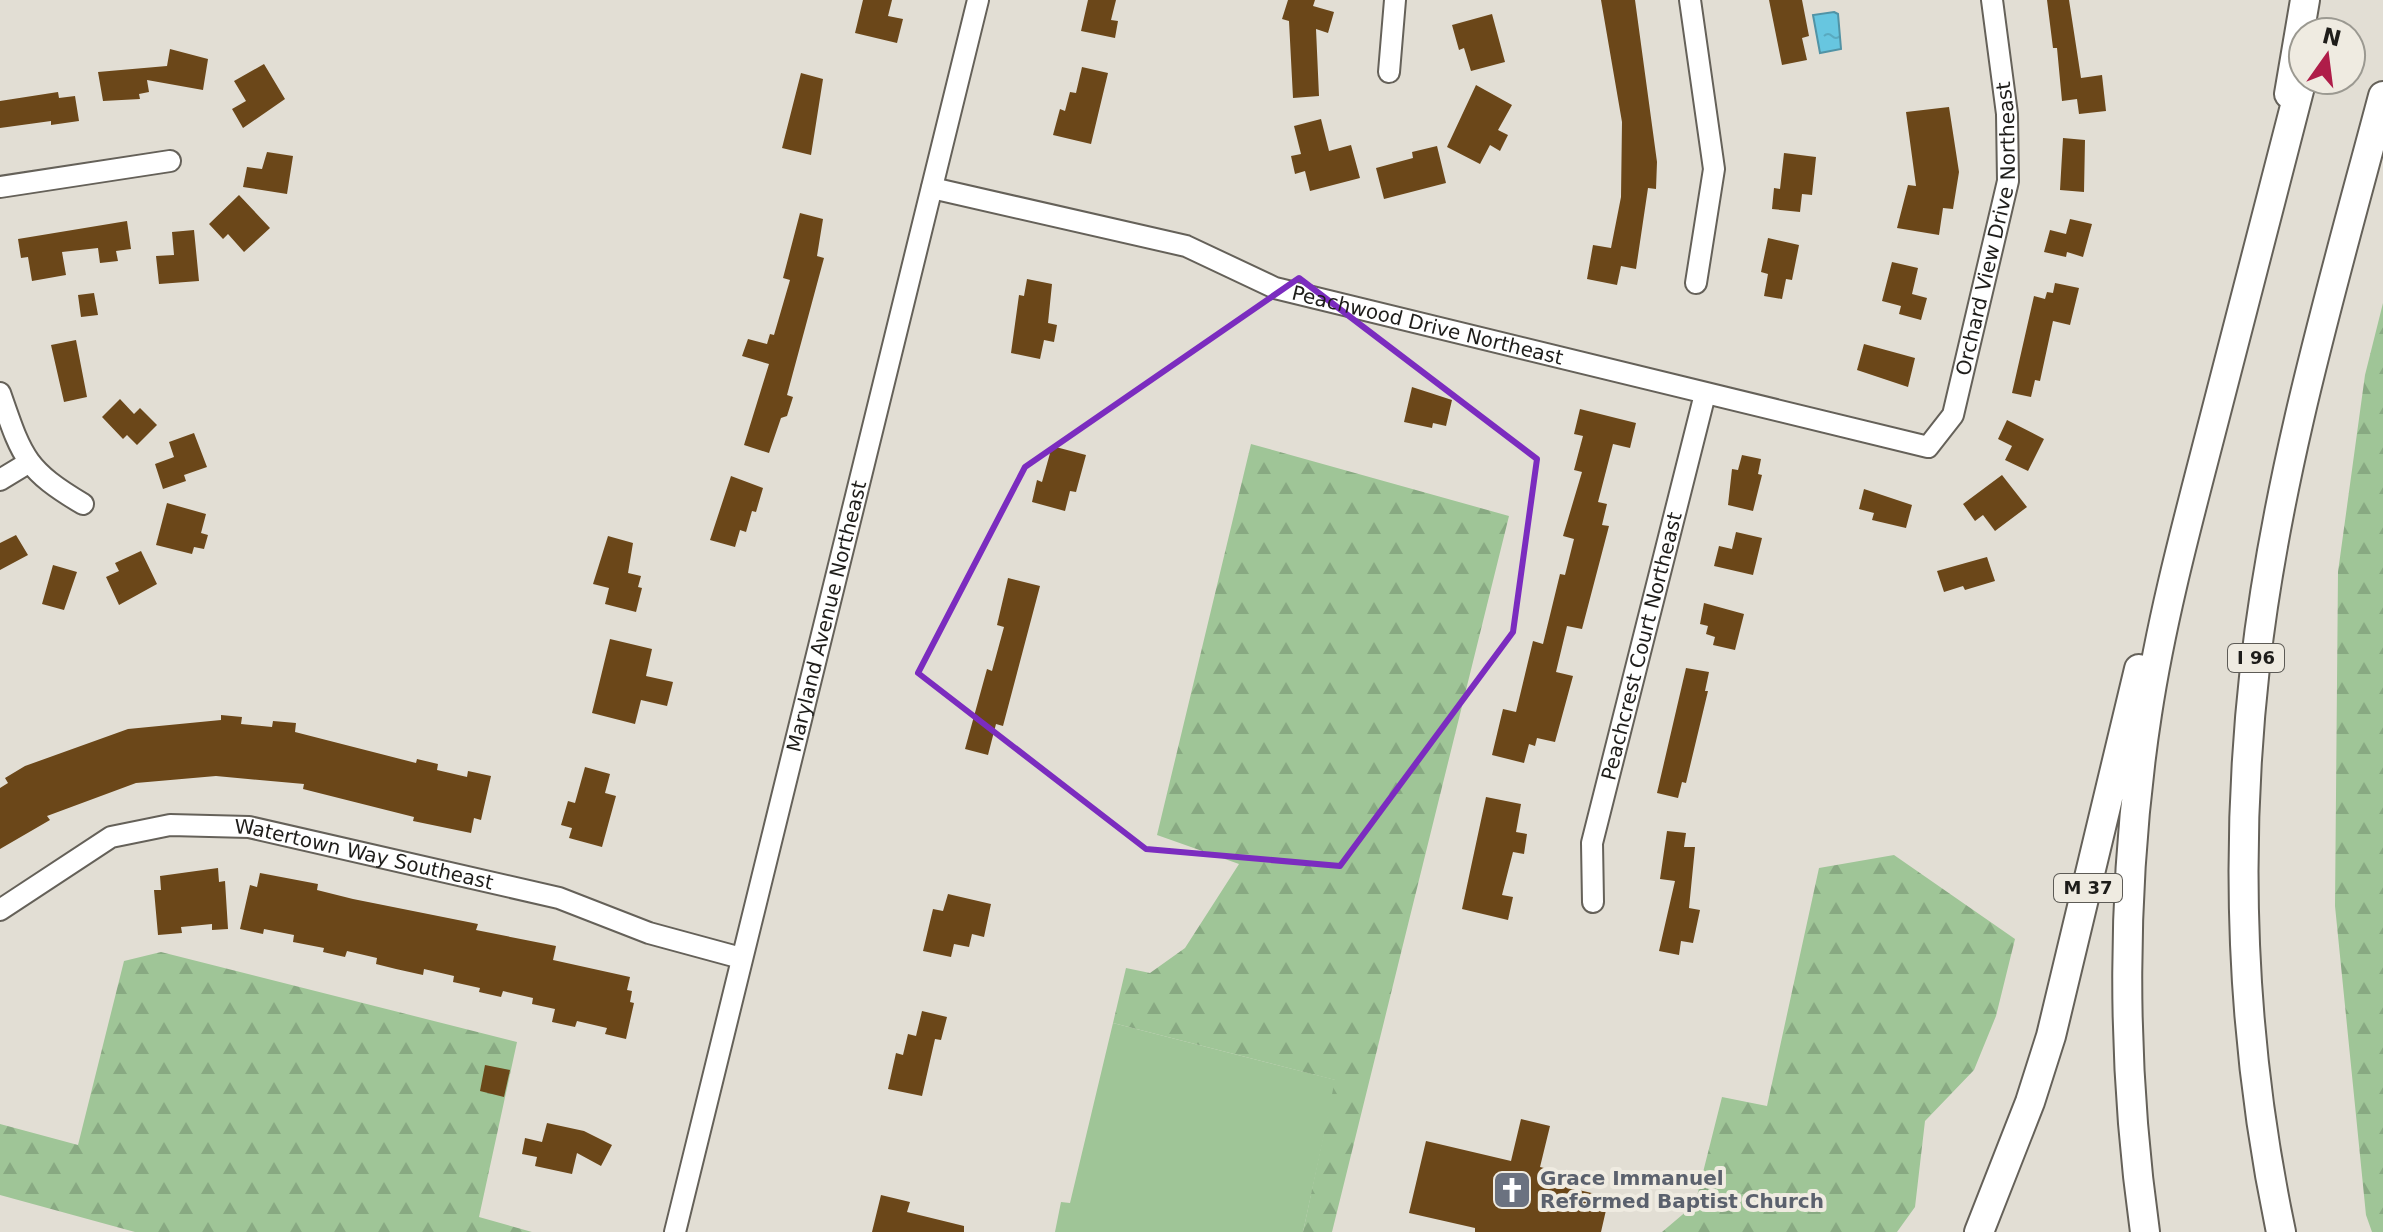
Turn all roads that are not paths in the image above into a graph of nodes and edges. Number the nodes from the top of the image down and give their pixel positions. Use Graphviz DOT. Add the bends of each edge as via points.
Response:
graph roads {
  1 [pos="978,0"];
  2 [pos="1395,0"];
  3 [pos="1690,0"];
  4 [pos="1992,0"];
  5 [pos="2305,0"];
  6 [pos="1389,72"];
  7 [pos="2298,96"];
  8 [pos="2383,96"];
  9 [pos="170,161"];
  10 [pos="0,187"];
  11 [pos="932,188"];
  12 [pos="2268,212"];
  13 [pos="1696,283"];
  14 [pos="0,393"];
  15 [pos="1705,394"];
  16 [pos="1928,447"];
  17 [pos="28,463"];
  18 [pos="0,480"];
  19 [pos="83,504"];
  20 [pos="2183,540"];
  21 [pos="1593,902"];
  22 [pos="0,910"];
  23 [pos="741,958"];
  24 [pos="675,1232"];
  25 [pos="1979,1232"];
  26 [pos="2145,1232"];
  27 [pos="2281,1232"];
  1 -- 11 [label="street, Maryland Avenue Northeast"];
  2 -- 6 [label="street"];
  3 -- 13 [label="street" via="1714,169"];
  4 -- 16 [label="street, Orchard View Drive Northeast" via="2007,114 2008,181 1953,415"];
  5 -- 12 [label="highway"];
  7 -- 12 [label="highway"];
  8 -- 27 [label="highway, I 96" via="2289,465 2250,717 2244,838 2246,963 2258,1101"];
  9 -- 10 [label="street"];
  11 -- 15 [label="street, Peachwood Drive Northeast" via="1186,246 1275,288"];
  11 -- 23 [label="street, Maryland Avenue Northeast"];
  12 -- 20 [label="highway"];
  14 -- 17 [label="street"];
  15 -- 16 [label="street, Peachwood Drive Northeast"];
  15 -- 21 [label="street, Peachcrest Court Northeast" via="1592,843"];
  17 -- 18 [label="street"];
  17 -- 19 [label="street" via="41,479"];
  20 -- 25 [label="highway, M 37" via="2129,704 2051,1036"];
  20 -- 26 [label="highway" via="2146,717 2132,866 2129,1053"];
  22 -- 23 [label="street, Watertown Way Southeast" via="111,837 170,825 249,827 559,898 649,933"];
  23 -- 24 [label="street, Maryland Avenue Northeast"];
}
